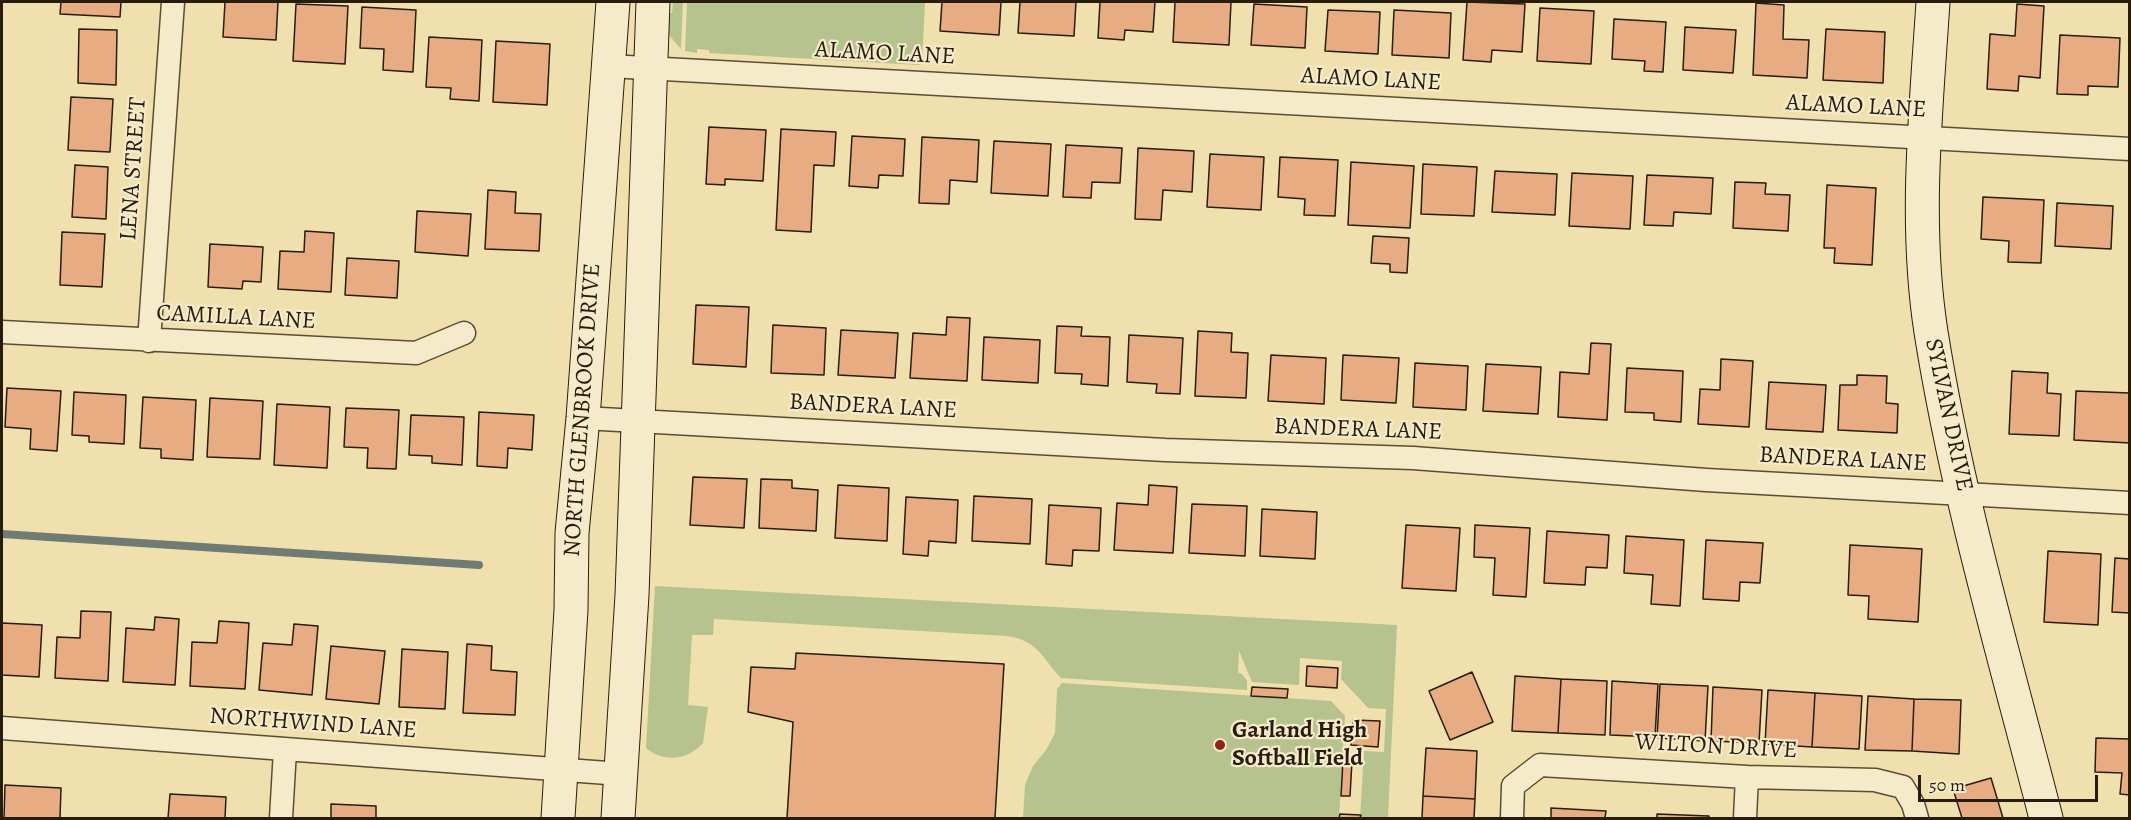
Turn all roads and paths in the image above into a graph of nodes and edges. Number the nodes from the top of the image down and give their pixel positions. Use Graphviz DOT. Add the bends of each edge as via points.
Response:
graph roads {
  1 [pos="173,2"];
  2 [pos="613,2"];
  3 [pos="653,2"];
  4 [pos="1933,2"];
  5 [pos="609,66"];
  6 [pos="650,69"];
  7 [pos="1924,138"];
  8 [pos="2130,149"];
  9 [pos="2,332"];
  10 [pos="464,333"];
  11 [pos="149,341"];
  12 [pos="583,418"];
  13 [pos="638,420"];
  14 [pos="1964,494"];
  15 [pos="2130,503"];
  16 [pos="2,728"];
  17 [pos="285,750"];
  18 [pos="561,769"];
  19 [pos="621,774"];
  20 [pos="1747,777"];
  21 [pos="1915,811"];
  22 [pos="281,819"];
  23 [pos="558,819"];
  24 [pos="618,819"];
  25 [pos="1512,819"];
  26 [pos="1745,819"];
  27 [pos="2046,819"];
  1 -- 11 [label="street, LENA STREET"];
  2 -- 5 [label="main road, NORTH GLENBROOK DRIVE"];
  3 -- 6 [label="main road, NORTH GLENBROOK DRIVE"];
  4 -- 7 [label="main road, SYLVAN DRIVE"];
  5 -- 6 [label="street, ALAMO LANE"];
  5 -- 12 [label="main road, NORTH GLENBROOK DRIVE"];
  6 -- 7 [label="street, ALAMO LANE"];
  6 -- 13 [label="main road, NORTH GLENBROOK DRIVE"];
  7 -- 8 [label="street, ALAMO LANE"];
  7 -- 14 [label="main road, SYLVAN DRIVE" via="1922,224 1931,331"];
  9 -- 11 [label="street, CAMILLA LANE"];
  10 -- 11 [label="street, CAMILLA LANE" via="416,353"];
  12 -- 13 [label="street, BANDERA LANE"];
  12 -- 18 [label="main road, NORTH GLENBROOK DRIVE" via="572,533"];
  13 -- 14 [label="street, BANDERA LANE" via="1165,450 1413,458"];
  13 -- 19 [label="main road, NORTH GLENBROOK DRIVE"];
  14 -- 15 [label="street, BANDERA LANE"];
  14 -- 27 [label="main road, SYLVAN DRIVE"];
  16 -- 17 [label="street, NORTHWIND LANE"];
  17 -- 18 [label="street, NORTHWIND LANE"];
  17 -- 22 [label="street"];
  18 -- 19 [label="street, NORTHWIND LANE"];
  18 -- 23 [label="main road, NORTH GLENBROOK DRIVE"];
  19 -- 24 [label="main road, NORTH GLENBROOK DRIVE"];
  20 -- 21 [label="street, WILTON DRIVE" via="1875,780 1903,787"];
  20 -- 25 [label="street, WILTON DRIVE" via="1540,765 1513,786"];
  20 -- 26 [label="street"];
}
